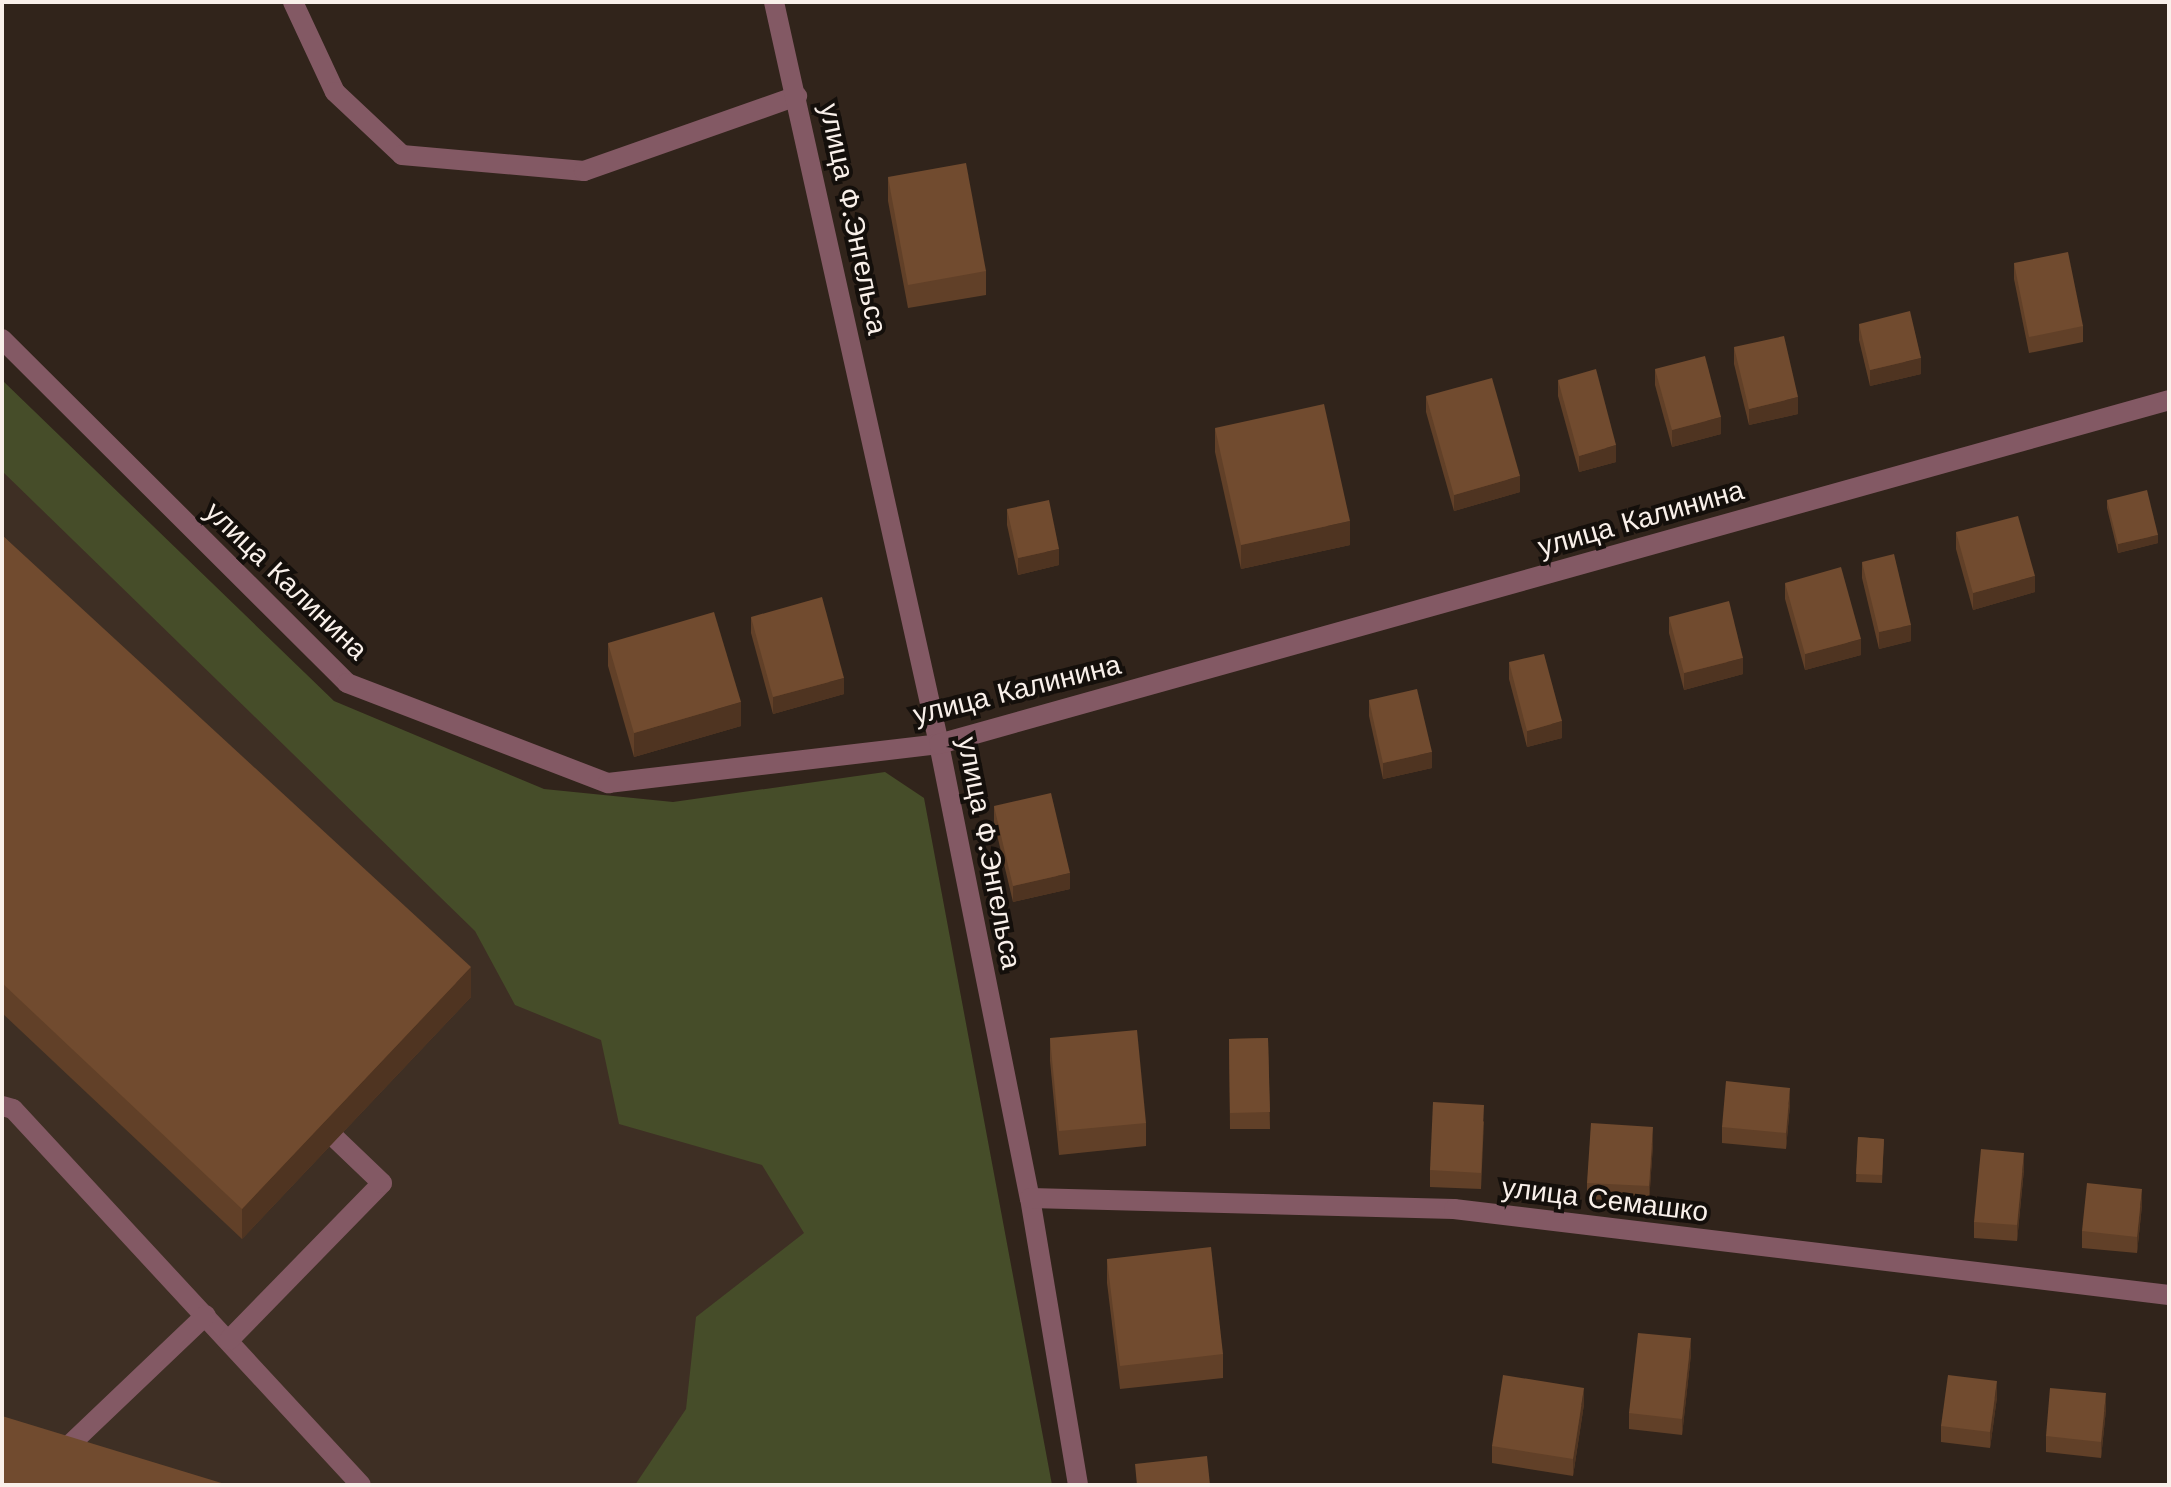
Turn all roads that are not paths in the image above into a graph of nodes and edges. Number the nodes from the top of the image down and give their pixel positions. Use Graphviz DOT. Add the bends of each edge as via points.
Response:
graph roads {
  1 [pos="293,2"];
  2 [pos="774,2"];
  3 [pos="797,96"];
  4 [pos="2,339"];
  5 [pos="2169,400"];
  6 [pos="939,744"];
  7 [pos="2,1106"];
  8 [pos="336,1139"];
  9 [pos="1030,1198"];
  10 [pos="2169,1295"];
  11 [pos="206,1315"];
  12 [pos="229,1340"];
  13 [pos="52,1463"];
  14 [pos="361,1485"];
  15 [pos="1078,1485"];
  1 -- 3 [label="street" via="335,92 402,155 584,171"];
  2 -- 3 [label="street, улица Ф.Энгельса"];
  3 -- 6 [label="street, улица Ф.Энгельса"];
  4 -- 6 [label="street, улица Калинина" via="347,683 608,783"];
  5 -- 6 [label="street, улица Калинина"];
  6 -- 9 [label="street, улица Ф.Энгельса"];
  7 -- 11 [label="street"];
  8 -- 12 [label="street" via="382,1183"];
  9 -- 10 [label="street, улица Семашко" via="1454,1209"];
  9 -- 15 [label="street, улица Ф.Энгельса"];
  11 -- 12 [label="street"];
  11 -- 13 [label="street"];
  12 -- 14 [label="street"];
}
